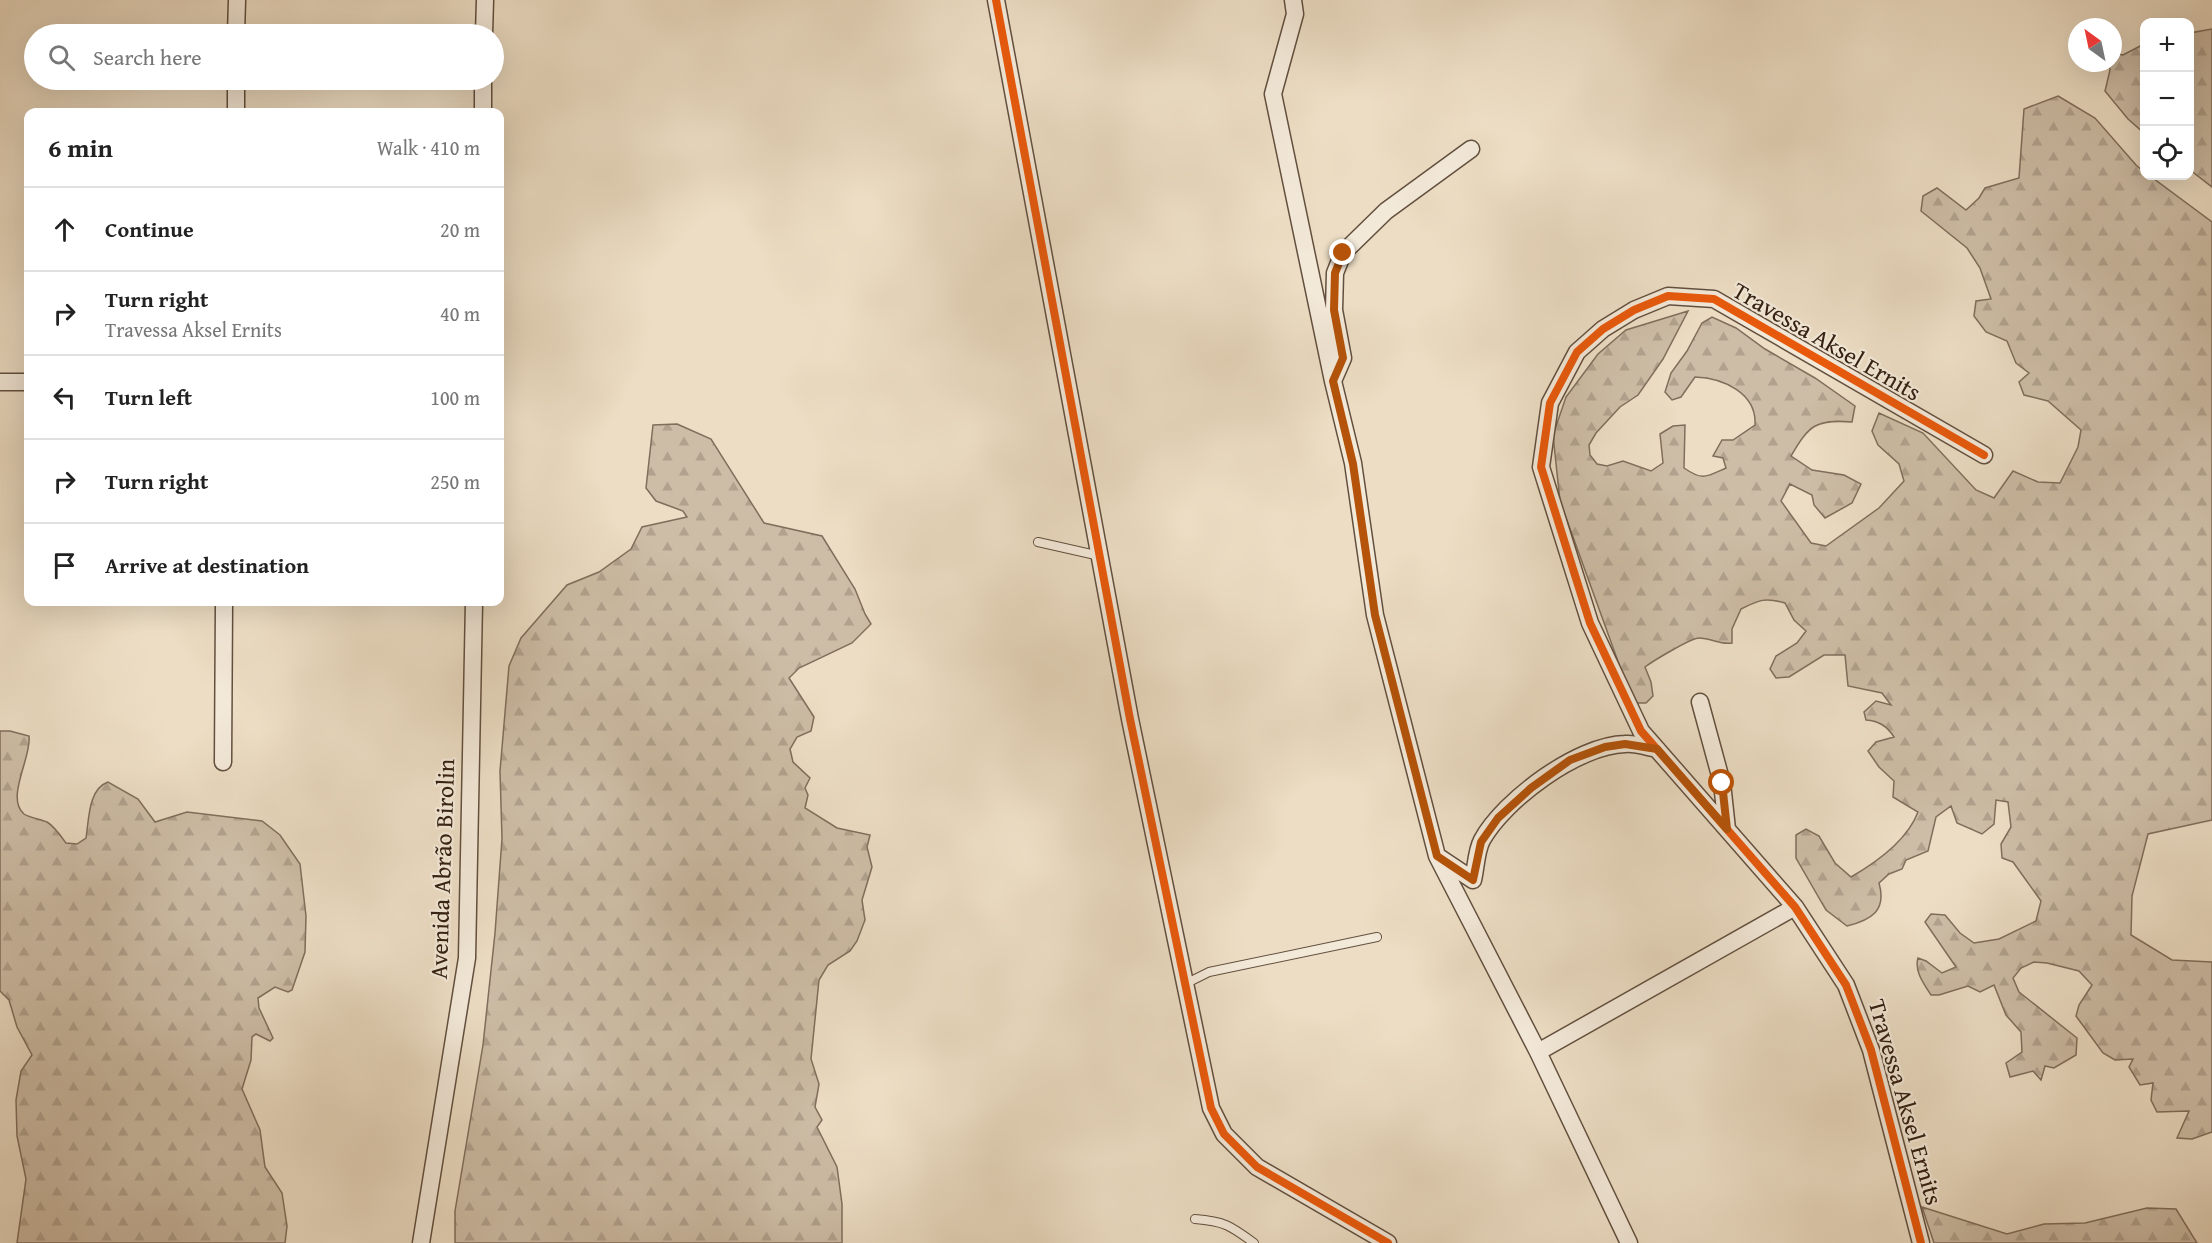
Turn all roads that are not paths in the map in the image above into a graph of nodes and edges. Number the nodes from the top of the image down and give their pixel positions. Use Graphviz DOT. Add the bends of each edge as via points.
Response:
graph roads {
  1 [pos="237,0"];
  2 [pos="485,0"];
  3 [pos="996,0"];
  4 [pos="1293,0"];
  5 [pos="236,24"];
  6 [pos="484,24"];
  7 [pos="236,90"];
  8 [pos="483,90"];
  9 [pos="236,108"];
  10 [pos="483,108"];
  11 [pos="1471,149"];
  12 [pos="1333,381"];
  13 [pos="0,382"];
  14 [pos="24,382"];
  15 [pos="1984,455"];
  16 [pos="1038,542"];
  17 [pos="1100,556"];
  18 [pos="224,606"];
  19 [pos="474,606"];
  20 [pos="1700,702"];
  21 [pos="1657,749"];
  22 [pos="223,762"];
  23 [pos="1727,829"];
  24 [pos="1437,856"];
  25 [pos="1795,907"];
  26 [pos="1377,938"];
  27 [pos="1185,984"];
  28 [pos="1538,1052"];
  29 [pos="1195,1219"];
  30 [pos="421,1243"];
  31 [pos="1254,1243"];
  32 [pos="1388,1243"];
  33 [pos="1629,1243"];
  34 [pos="1921,1243"];
  1 -- 5 [label="street"];
  2 -- 6 [label="street"];
  3 -- 17 [label="street"];
  4 -- 12 [label="street" via="1295,14 1273,94"];
  7 -- 9 [label="street"];
  8 -- 10 [label="street"];
  11 -- 12 [label="street" via="1386,211 1343,253 1335,273 1334,310 1343,358"];
  12 -- 24 [label="street" via="1353,464 1375,615"];
  13 -- 14 [label="street"];
  15 -- 21 [label="street, Travessa Aksel Ernits" via="1714,299 1668,296 1603,329 1577,352 1550,403 1541,467 1590,623 1641,731"];
  16 -- 17 [label="lane"];
  17 -- 27 [label="street"];
  18 -- 22 [label="street"];
  19 -- 30 [label="street, Avenida Abrão Birolin" via="467,958"];
  20 -- 23 [label="street" via="1722,783"];
  21 -- 23 [label="street, Travessa Aksel Ernits"];
  21 -- 24 [label="street" via="1625,744 1570,760 1498,818 1481,842 1473,880"];
  23 -- 25 [label="street, Travessa Aksel Ernits"];
  24 -- 28 [label="street"];
  25 -- 28 [label="street"];
  25 -- 34 [label="street, Travessa Aksel Ernits" via="1846,985 1870,1050"];
  26 -- 27 [label="lane" via="1209,972"];
  27 -- 32 [label="street" via="1211,1108 1224,1134 1257,1167"];
  28 -- 33 [label="street"];
  29 -- 31 [label="lane" via="1217,1220"];
}
